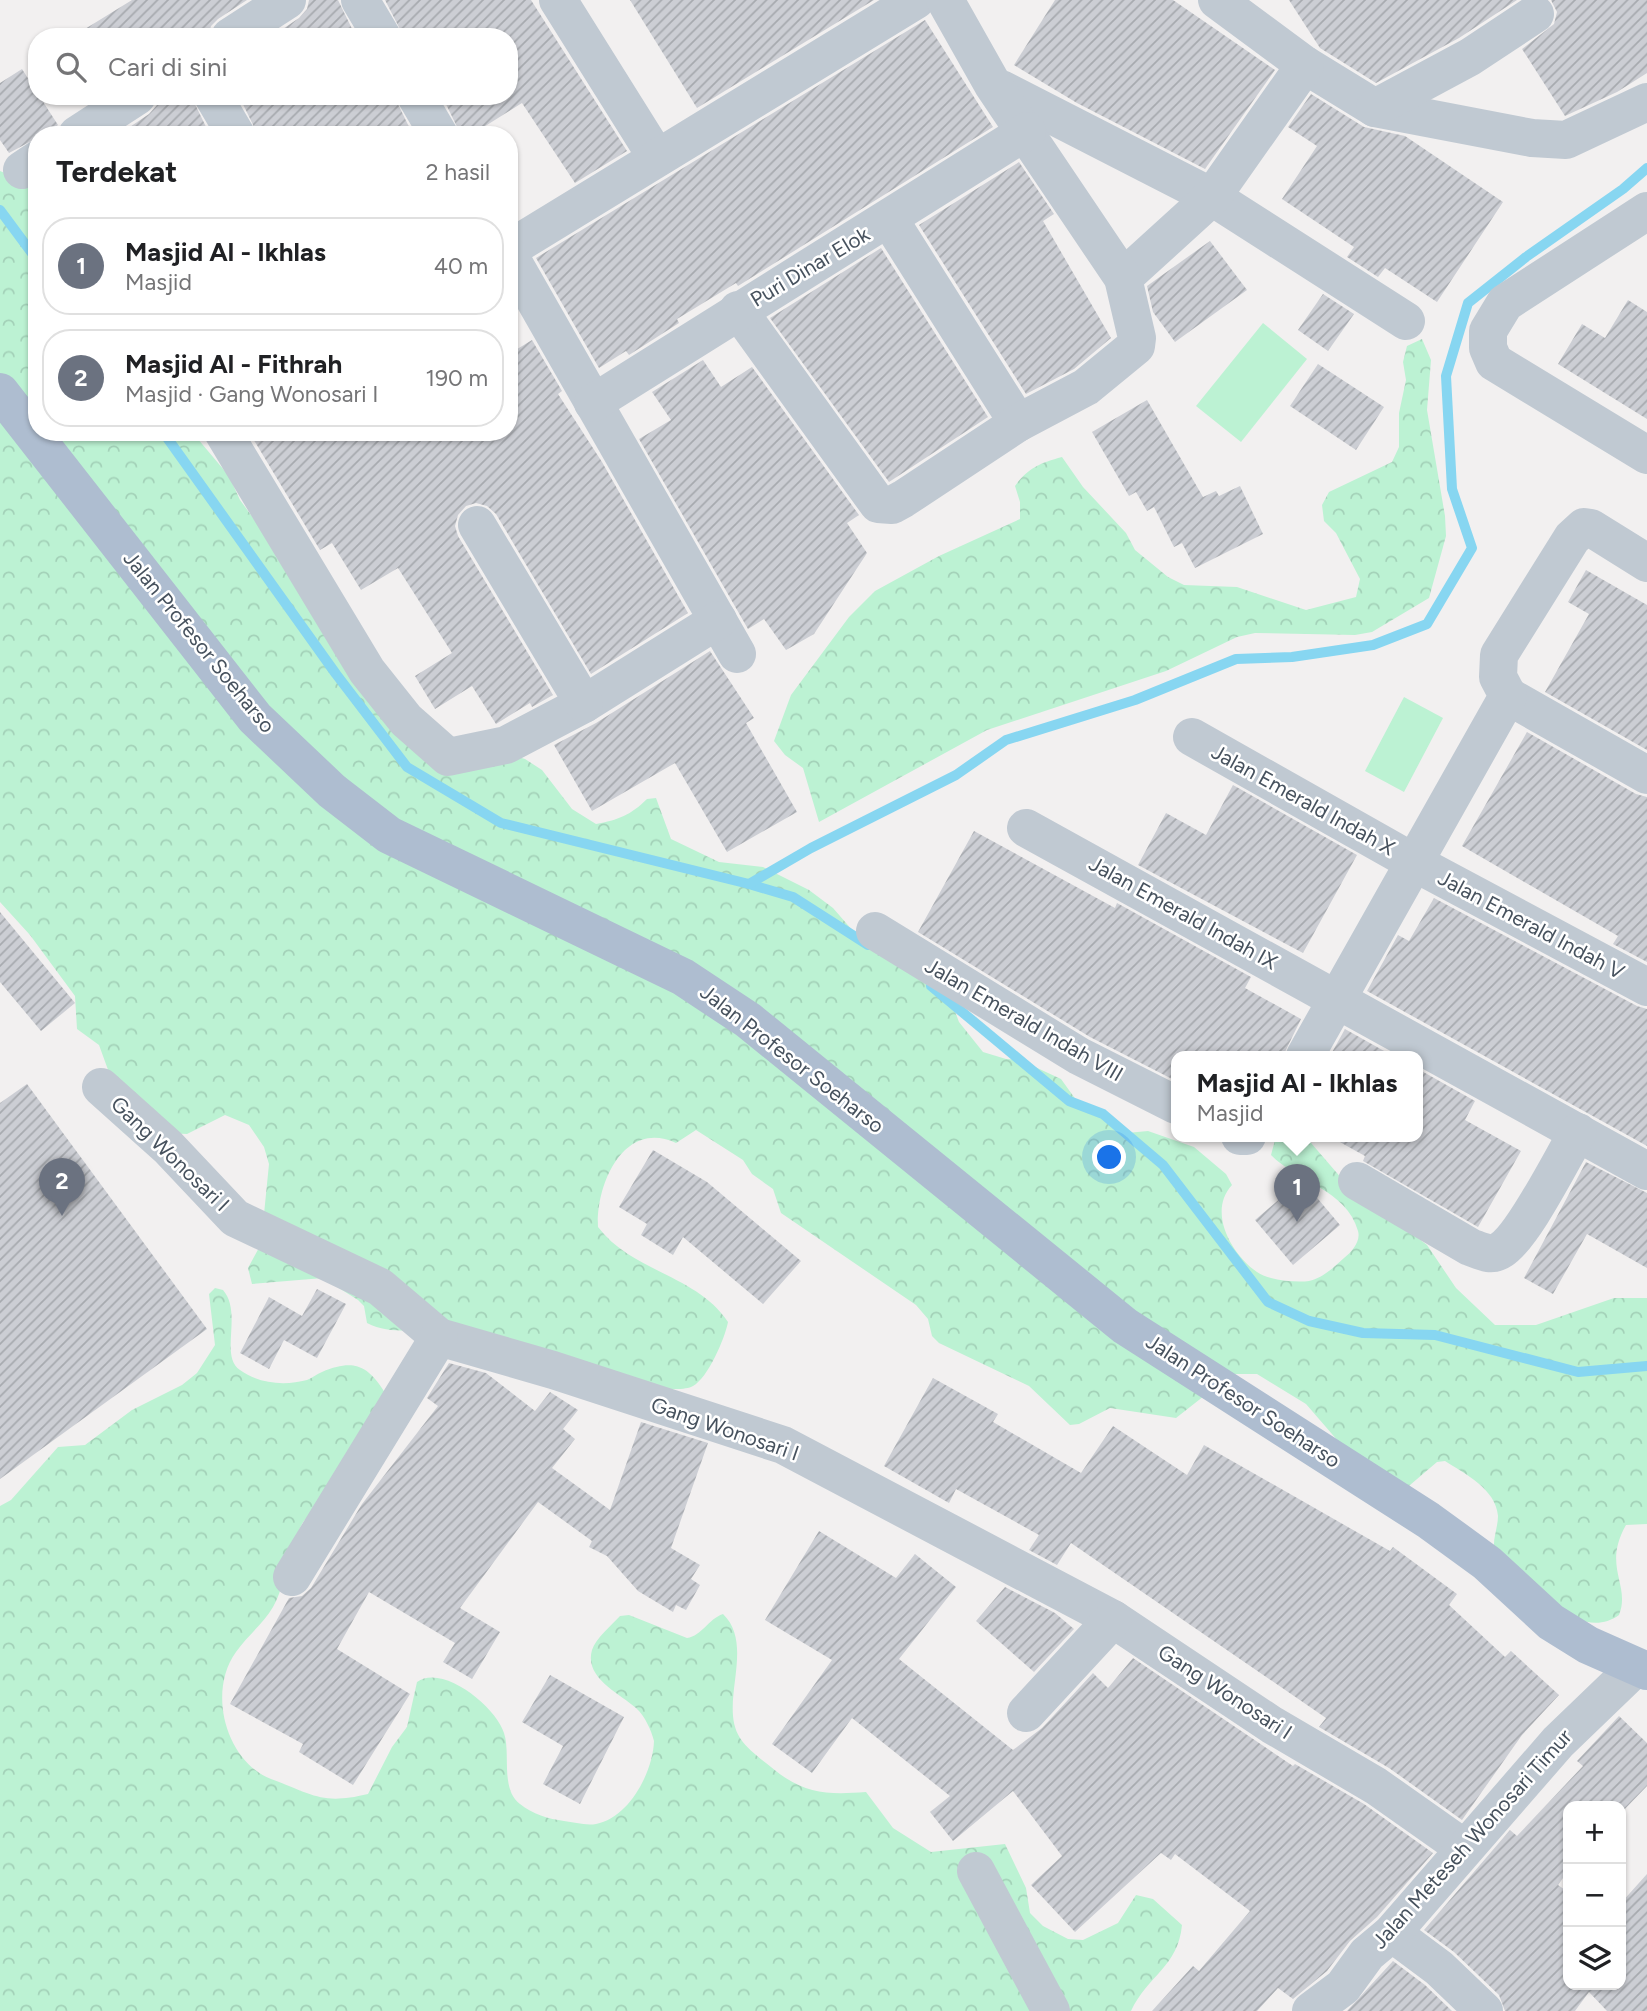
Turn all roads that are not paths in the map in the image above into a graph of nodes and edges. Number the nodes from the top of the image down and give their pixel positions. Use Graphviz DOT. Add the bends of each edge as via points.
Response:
graph roads {
  1 [pos="287,0"];
  2 [pos="360,0"];
  3 [pos="916,0"];
  4 [pos="945,0"];
  5 [pos="564,2"];
  6 [pos="1240,5"];
  7 [pos="1535,14"];
  8 [pos="244,28"];
  9 [pos="377,28"];
  10 [pos="1305,65"];
  11 [pos="993,85"];
  12 [pos="1647,102"];
  13 [pos="123,105"];
  14 [pos="218,105"];
  15 [pos="421,105"];
  16 [pos="1375,108"];
  17 [pos="91,126"];
  18 [pos="230,126"];
  19 [pos="434,126"];
  20 [pos="1027,131"];
  21 [pos="657,158"];
  22 [pos="1212,197"];
  23 [pos="889,219"];
  24 [pos="1641,223"];
  25 [pos="518,243"];
  26 [pos="518,271"];
  27 [pos="1123,278"];
  28 [pos="738,310"];
  29 [pos="1406,321"];
  30 [pos="0,392"];
  31 [pos="593,403"];
  32 [pos="1018,423"];
  33 [pos="28,428"];
  34 [pos="38,441"];
  35 [pos="228,441"];
  36 [pos="1647,456"];
  37 [pos="477,525"];
  38 [pos="1647,563"];
  39 [pos="718,620"];
  40 [pos="737,654"];
  41 [pos="1508,696"];
  42 [pos="584,704"];
  43 [pos="1192,737"];
  44 [pos="1647,775"];
  45 [pos="1026,828"];
  46 [pos="1415,863"];
  47 [pos="874,931"];
  48 [pos="1647,986"];
  49 [pos="1339,999"];
  50 [pos="1308,1051"];
  51 [pos="101,1087"];
  52 [pos="1171,1102"];
  53 [pos="1578,1132"];
  54 [pos="1647,1171"];
  55 [pos="1357,1181"];
  56 [pos="439,1337"];
  57 [pos="292,1577"];
  58 [pos="1113,1619"];
  59 [pos="1641,1669"];
  60 [pos="1026,1713"];
  61 [pos="1464,1848"];
  62 [pos="976,1871"];
  63 [pos="1392,1933"];
  64 [pos="1051,2011"];
  65 [pos="1311,2011"];
  66 [pos="1484,2011"];
  1 -- 8 [label="street"];
  2 -- 9 [label="street"];
  3 -- 21 [label="street"];
  4 -- 11 [label="street"];
  5 -- 21 [label="street"];
  6 -- 10 [label="street"];
  7 -- 16 [label="street" via="1470,57"];
  10 -- 16 [label="street"];
  10 -- 22 [label="street"];
  11 -- 20 [label="street"];
  11 -- 22 [label="street"];
  12 -- 16 [label="street" via="1566,140 1516,137"];
  13 -- 17 [label="street"];
  14 -- 18 [label="street"];
  15 -- 19 [label="street"];
  20 -- 23 [label="street, Puri Dinar Elok"];
  20 -- 27 [label="street"];
  21 -- 25 [label="street"];
  22 -- 27 [label="street"];
  22 -- 29 [label="street"];
  23 -- 28 [label="street, Puri Dinar Elok"];
  23 -- 32 [label="street"];
  24 -- 36 [label="street" via="1504,303 1488,331 1488,348 1494,362"];
  26 -- 31 [label="street"];
  27 -- 32 [label="street" via="1136,346 1086,387"];
  28 -- 31 [label="street, Puri Dinar Elok"];
  28 -- 32 [label="street" via="878,503 892,505"];
  30 -- 33 [label="main road, Jalan Profesor Soeharso"];
  31 -- 39 [label="street"];
  34 -- 59 [label="main road, Jalan Profesor Soeharso" via="255,718 389,835 683,977 748,1020 1125,1326 1427,1520 1487,1563 1551,1622"];
  35 -- 42 [label="street" via="367,671 406,720 448,757 506,745"];
  37 -- 42 [label="street"];
  38 -- 41 [label="street" via="1591,528 1584,527 1572,538 1499,655 1498,677"];
  39 -- 40 [label="street"];
  39 -- 42 [label="street"];
  41 -- 44 [label="street"];
  41 -- 46 [label="street"];
  43 -- 46 [label="street, Jalan Emerald Indah X"];
  45 -- 49 [label="street, Jalan Emerald Indah IX"];
  46 -- 48 [label="street, Jalan Emerald Indah V"];
  46 -- 49 [label="street"];
  47 -- 52 [label="street, Jalan Emerald Indah VIII" via="1079,1056"];
  49 -- 50 [label="street"];
  49 -- 53 [label="street, Jalan Emerald Indah IX"];
  51 -- 56 [label="street, Gang Wonosari I" via="168,1147 235,1219 380,1287"];
  53 -- 54 [label="street, Jalan Emerald Indah IX"];
  53 -- 55 [label="street" via="1515,1236 1501,1251 1489,1254"];
  56 -- 57 [label="street"];
  56 -- 58 [label="street, Gang Wonosari I" via="783,1445"];
  58 -- 60 [label="street"];
  58 -- 61 [label="street, Gang Wonosari I" via="1272,1725 1376,1786"];
  59 -- 61 [label="street, Jalan Meteseh Wonosari Timur" via="1558,1742"];
  61 -- 63 [label="street, Jalan Meteseh Wonosari Timur"];
  62 -- 64 [label="street"];
  63 -- 65 [label="street, Jalan Meteseh Wonosari Timur" via="1367,1954 1343,1987"];
  63 -- 66 [label="street" via="1439,1968"];
}
